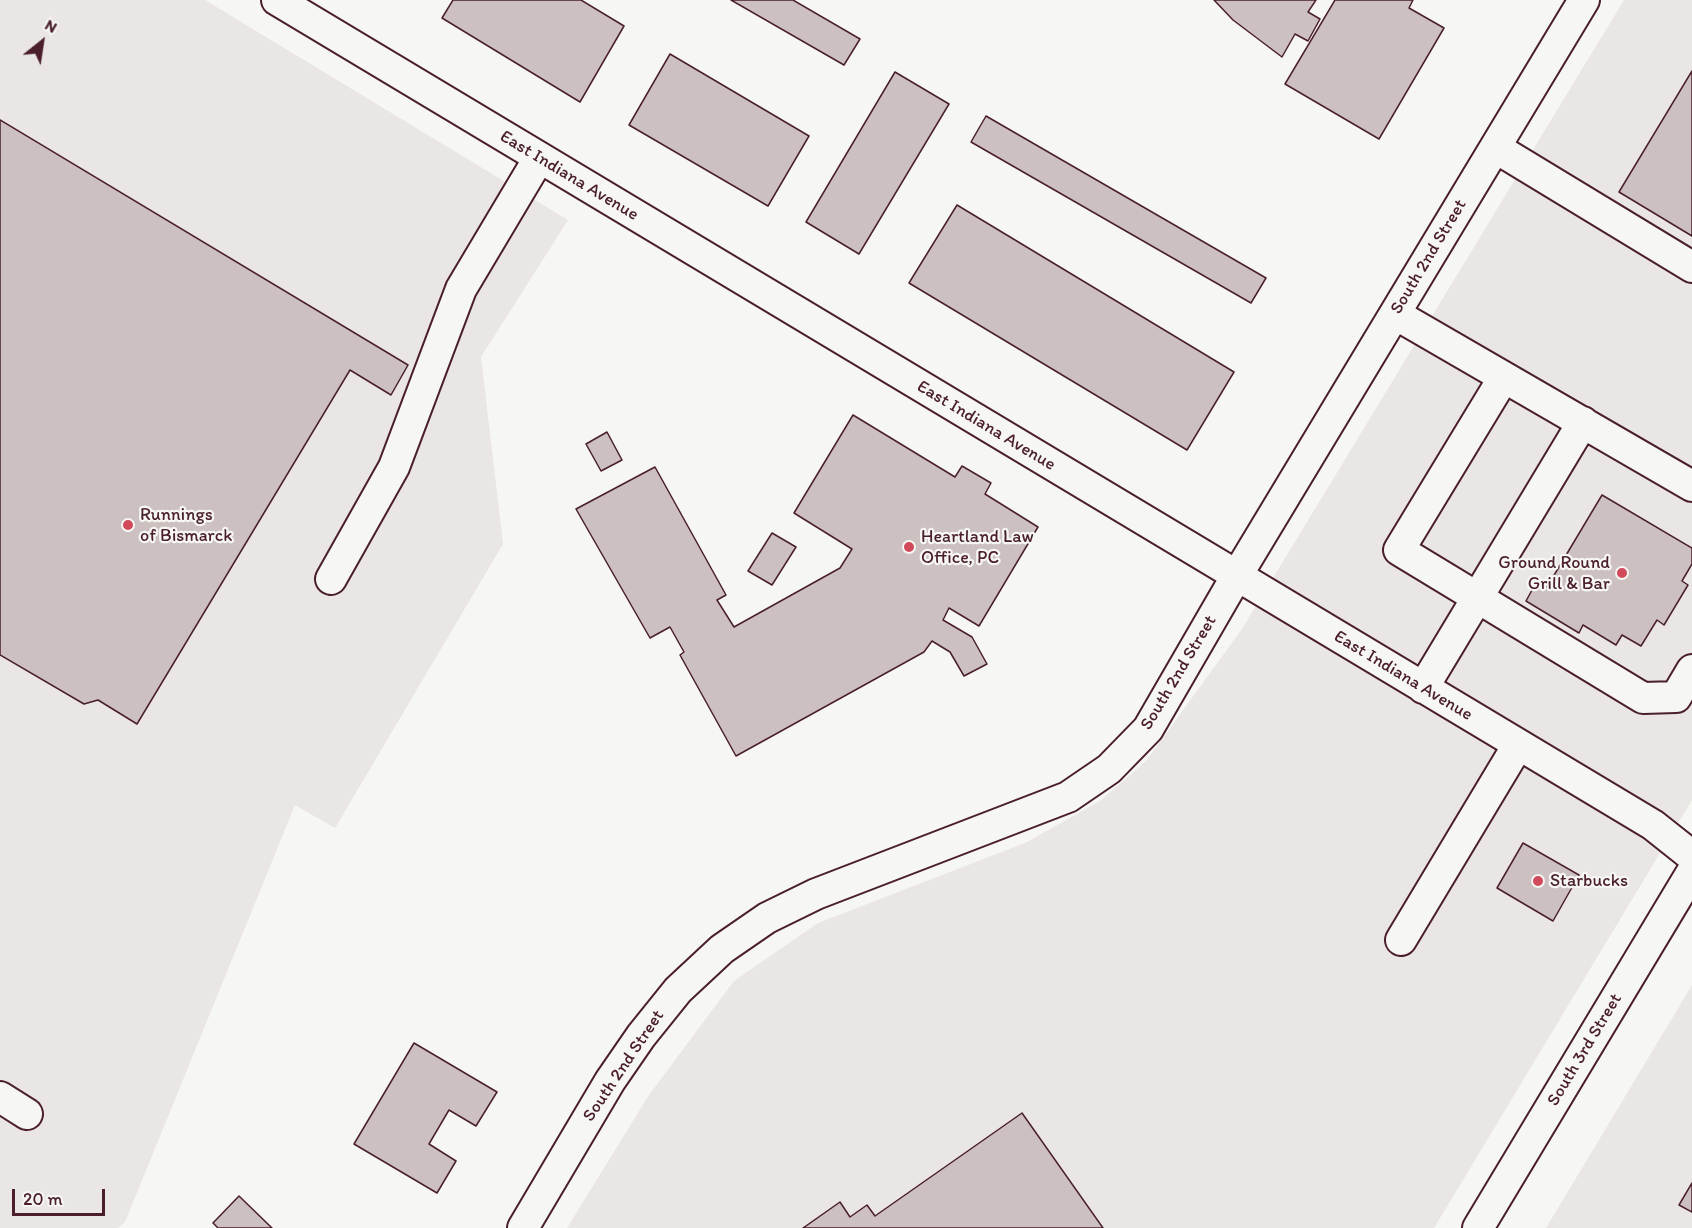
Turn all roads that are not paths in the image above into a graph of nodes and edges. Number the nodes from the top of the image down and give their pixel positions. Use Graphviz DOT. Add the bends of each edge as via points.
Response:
graph roads {
  1 [pos="277,0"];
  2 [pos="1584,0"];
  3 [pos="1496,148"];
  4 [pos="539,158"];
  5 [pos="1692,267"];
  6 [pos="1395,314"];
  7 [pos="1504,377"];
  8 [pos="1583,422"];
  9 [pos="1692,486"];
  10 [pos="1236,577"];
  11 [pos="331,579"];
  12 [pos="1477,598"];
  13 [pos="1692,670"];
  14 [pos="1424,688"];
  15 [pos="1518,745"];
  16 [pos="1692,856"];
  17 [pos="1692,872"];
  18 [pos="1401,940"];
  19 [pos="0,1097"];
  20 [pos="27,1114"];
  21 [pos="523,1228"];
  22 [pos="1478,1228"];
  1 -- 4 [label="street, East Indiana Avenue"];
  2 -- 3 [label="street, South 2nd Street"];
  3 -- 5 [label="street"];
  3 -- 6 [label="street, South 2nd Street"];
  4 -- 10 [label="street, East Indiana Avenue"];
  4 -- 11 [label="street" via="461,290 394,467"];
  6 -- 7 [label="street"];
  6 -- 10 [label="street, South 2nd Street"];
  7 -- 8 [label="street"];
  7 -- 12 [label="street" via="1399,550"];
  8 -- 9 [label="street"];
  8 -- 12 [label="street"];
  10 -- 14 [label="street, East Indiana Avenue"];
  10 -- 21 [label="street, South 2nd Street" via="1148,729 1110,770 1068,797 790,906 745,932 701,968 658,1014 626,1057"];
  12 -- 13 [label="street" via="1643,698 1676,697"];
  12 -- 14 [label="street"];
  14 -- 15 [label="street, East Indiana Avenue"];
  15 -- 16 [label="street, East Indiana Avenue" via="1653,825"];
  15 -- 18 [label="street"];
  17 -- 22 [label="street, South 3rd Street"];
  19 -- 20 [label="street"];
}
